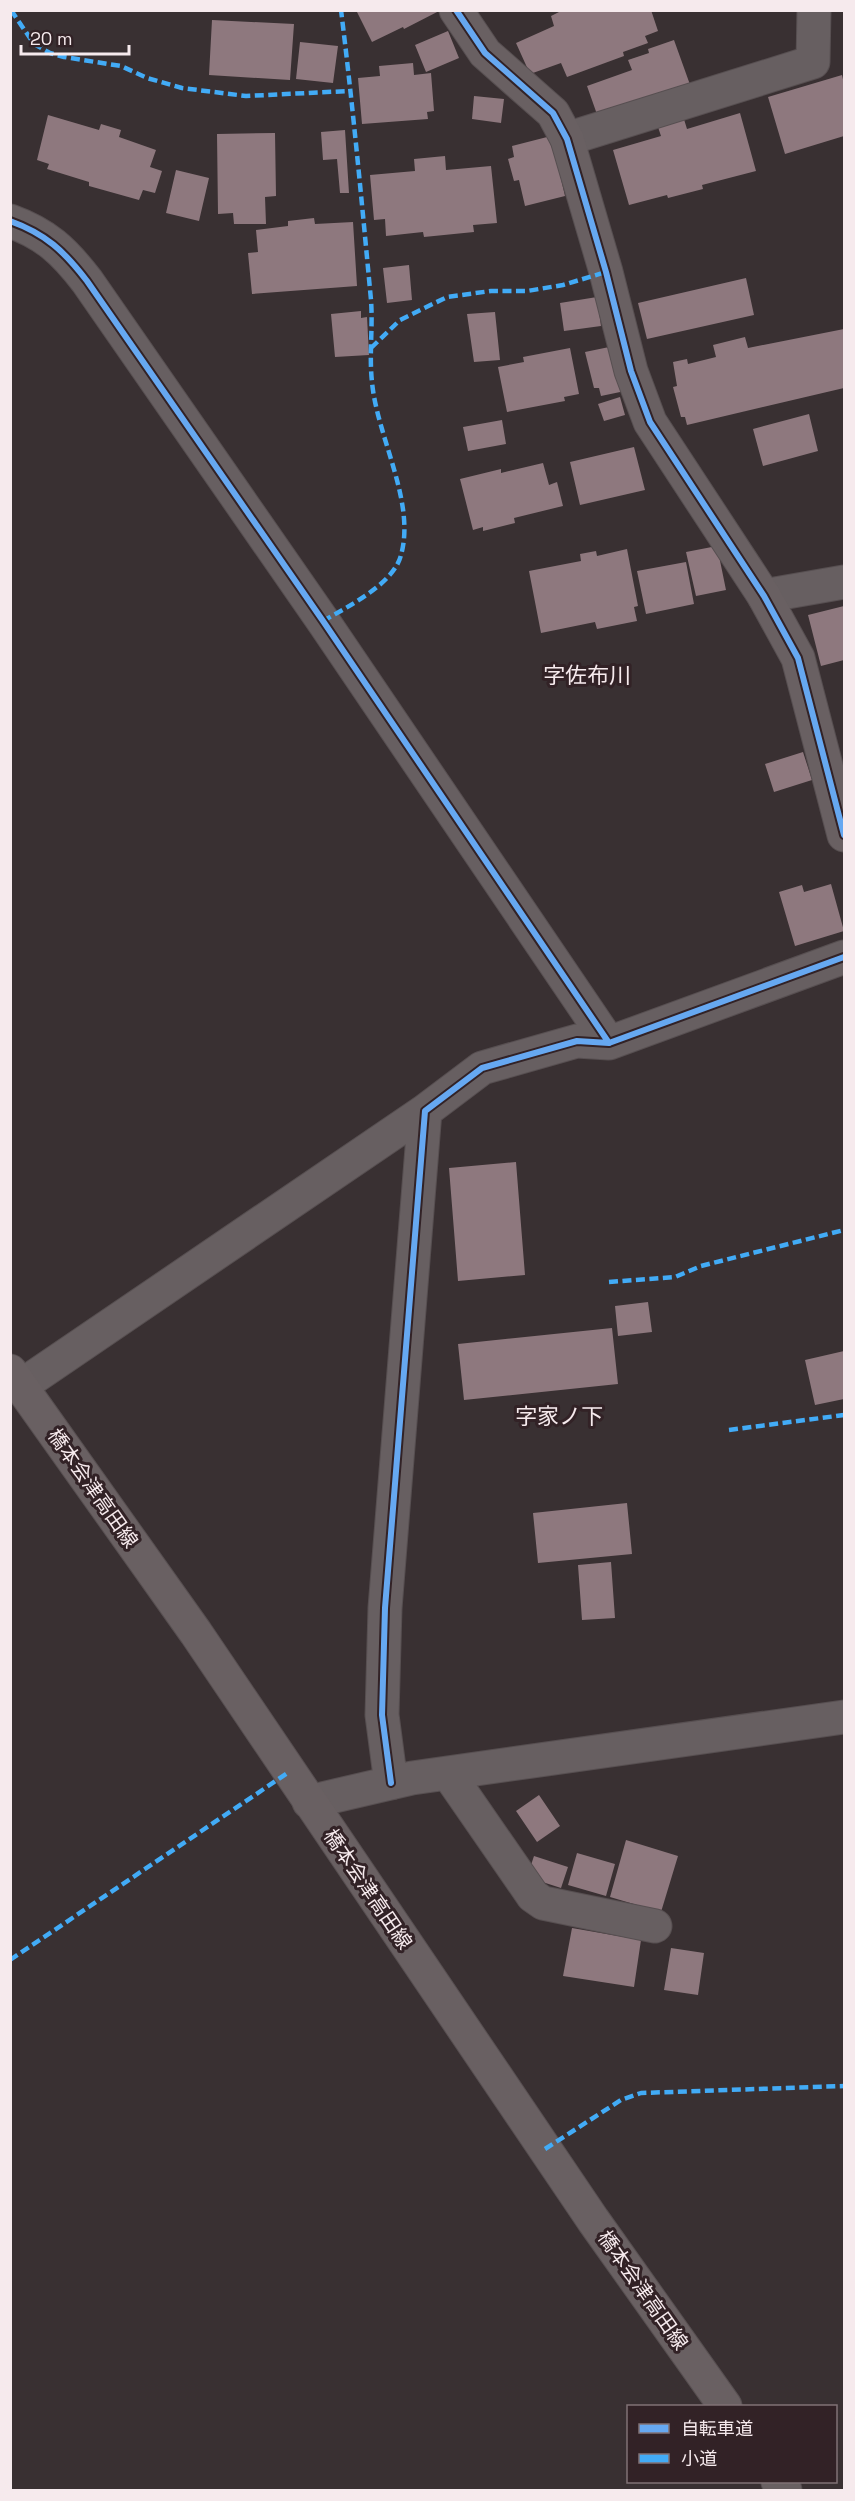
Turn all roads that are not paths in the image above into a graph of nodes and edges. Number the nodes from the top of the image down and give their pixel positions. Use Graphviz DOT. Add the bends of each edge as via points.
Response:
graph roads {
  1 [pos="456,10"];
  2 [pos="814,10"];
  3 [pos="567,139"];
  4 [pos="10,221"];
  5 [pos="844,582"];
  6 [pos="764,596"];
  7 [pos="844,835"];
  8 [pos="844,957"];
  9 [pos="609,1043"];
  10 [pos="425,1112"];
  11 [pos="16,1378"];
  12 [pos="844,1717"];
  13 [pos="448,1773"];
  14 [pos="391,1783"];
  15 [pos="309,1803"];
  16 [pos="655,1926"];
  17 [pos="724,2405"];
  1 -- 3 [label="main road" via="484,53 553,113"];
  2 -- 3 [label="street" via="813,62"];
  3 -- 6 [label="main road" via="631,371 650,422"];
  4 -- 9 [label="street" via="62,250 87,280"];
  5 -- 6 [label="street"];
  6 -- 7 [label="main road" via="798,658"];
  8 -- 9 [label="street"];
  9 -- 10 [label="street" via="578,1041 482,1068"];
  10 -- 11 [label="street"];
  10 -- 14 [label="street" via="385,1608 382,1715"];
  11 -- 15 [label="main road, 橋本会津高田線" via="196,1633"];
  12 -- 13 [label="street"];
  13 -- 14 [label="street"];
  13 -- 16 [label="street" via="534,1896 543,1903"];
  14 -- 15 [label="street"];
  15 -- 17 [label="main road, 橋本会津高田線" via="593,2220"];
}
